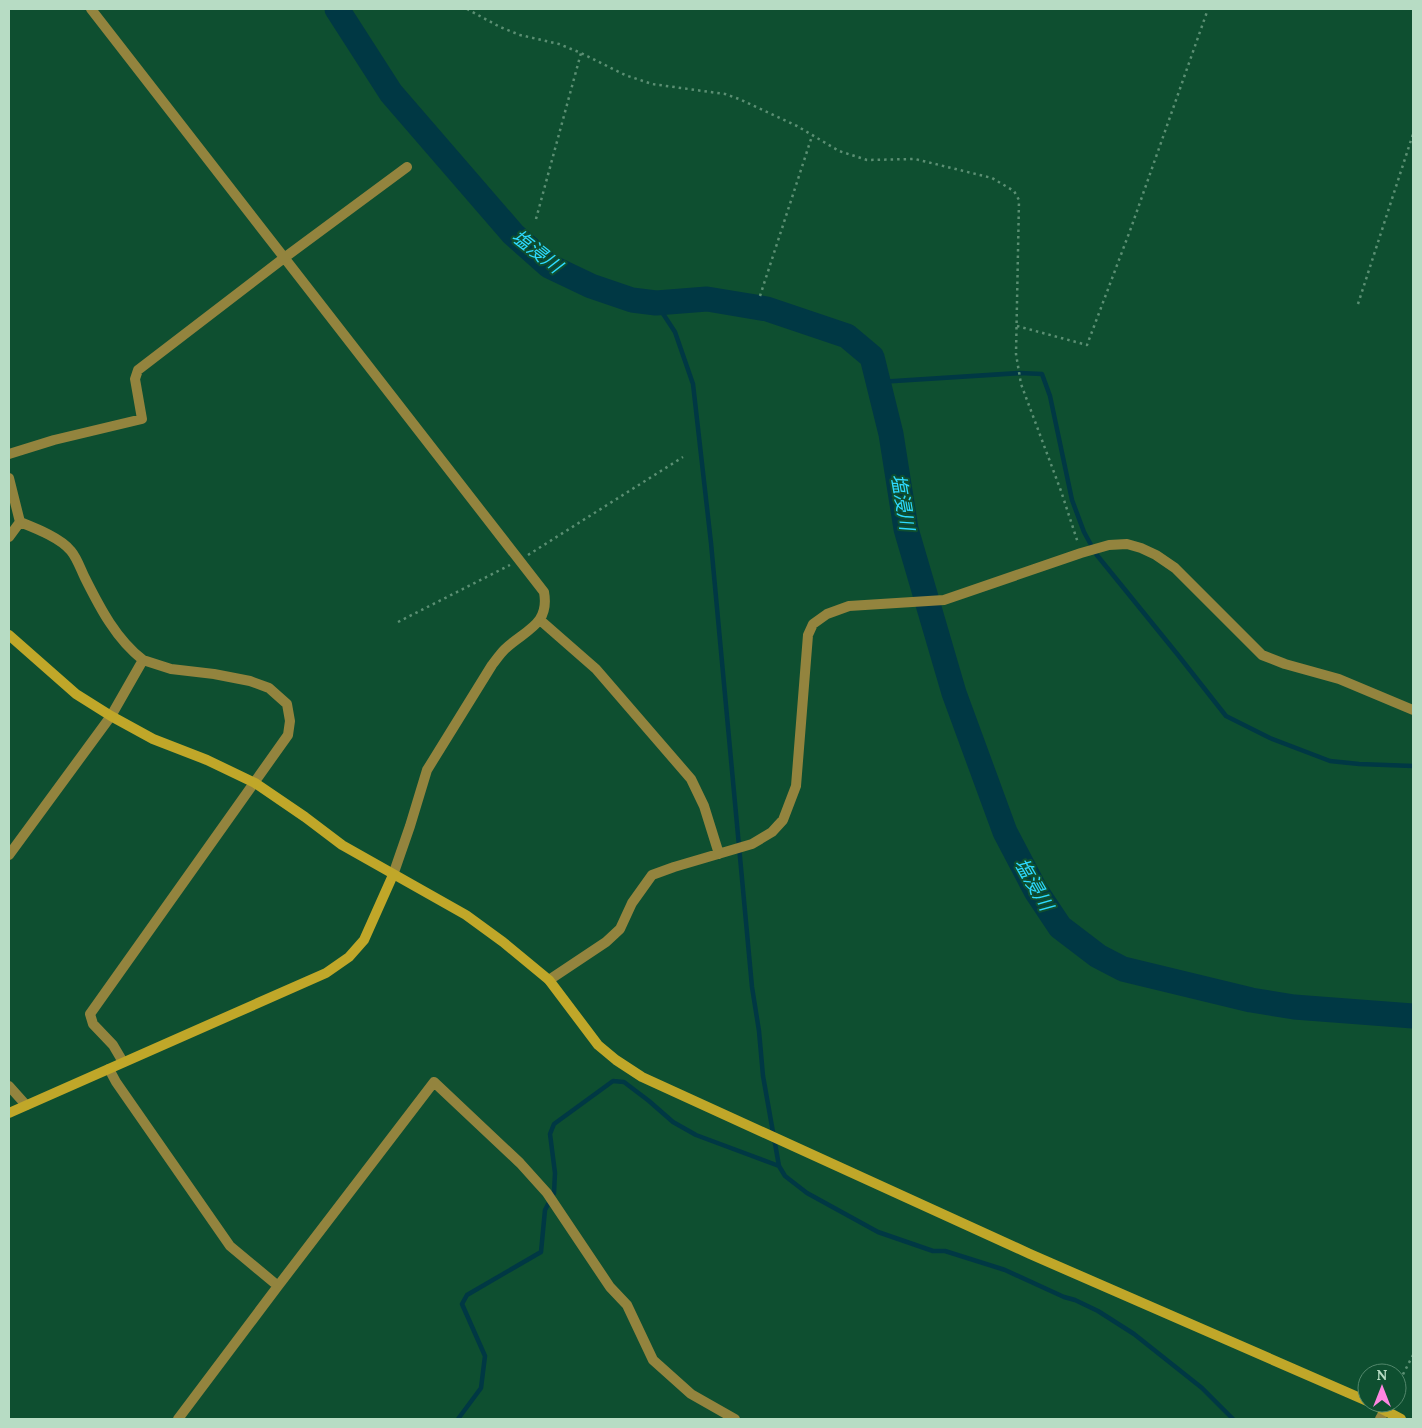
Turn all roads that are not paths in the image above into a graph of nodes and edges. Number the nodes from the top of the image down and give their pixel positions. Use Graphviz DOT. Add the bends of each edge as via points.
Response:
graph roads {
  1 [pos="91,9"];
  2 [pos="407,167"];
  3 [pos="284,258"];
  4 [pos="9,454"];
  5 [pos="9,478"];
  6 [pos="20,522"];
  7 [pos="9,537"];
  8 [pos="540,620"];
  9 [pos="9,636"];
  10 [pos="143,660"];
  11 [pos="1413,710"];
  12 [pos="110,716"];
  13 [pos="255,783"];
  14 [pos="719,854"];
  15 [pos="9,855"];
  16 [pos="393,875"];
  17 [pos="549,980"];
  18 [pos="123,1062"];
  19 [pos="109,1069"];
  20 [pos="9,1086"];
  21 [pos="26,1105"];
  22 [pos="9,1113"];
  23 [pos="278,1286"];
  24 [pos="1357,1397"];
  25 [pos="178,1419"];
  26 [pos="735,1419"];
  1 -- 3 [label="street"];
  2 -- 3 [label="street"];
  3 -- 4 [label="street" via="138,370 135,379 142,419"];
  3 -- 8 [label="street" via="544,592 544,612"];
  5 -- 6 [label="street"];
  6 -- 7 [label="street"];
  6 -- 10 [label="street" via="70,550 114,630"];
  8 -- 14 [label="street" via="596,669 691,779 704,806"];
  8 -- 16 [label="street" via="504,649 436,753 427,770"];
  9 -- 12 [label="street" via="76,694"];
  10 -- 12 [label="street"];
  10 -- 13 [label="street" via="170,669 250,681 270,688 286,704 290,721 288,735"];
  11 -- 14 [label="street" via="1338,679 1262,655 1175,568 1141,548 1127,544 1109,545 944,600 849,606 827,614 813,624 804,668 796,786 782,820 772,832 752,844"];
  12 -- 13 [label="street" via="153,739"];
  12 -- 15 [label="street"];
  13 -- 16 [label="street" via="342,845"];
  13 -- 18 [label="street" via="90,1014 93,1024 113,1045"];
  14 -- 17 [label="street" via="652,875 632,903 620,928 606,942"];
  16 -- 17 [label="street" via="466,915"];
  16 -- 18 [label="street" via="364,940 349,957 326,973"];
  17 -- 24 [label="street" via="598,1045 642,1078 1030,1254"];
  18 -- 19 [label="street"];
  19 -- 21 [label="street"];
  19 -- 23 [label="street" via="230,1246"];
  20 -- 21 [label="street"];
  21 -- 22 [label="street"];
  23 -- 25 [label="street"];
  23 -- 26 [label="street" via="434,1082 520,1162 548,1193 610,1287 627,1305 653,1360 691,1394"];
}
